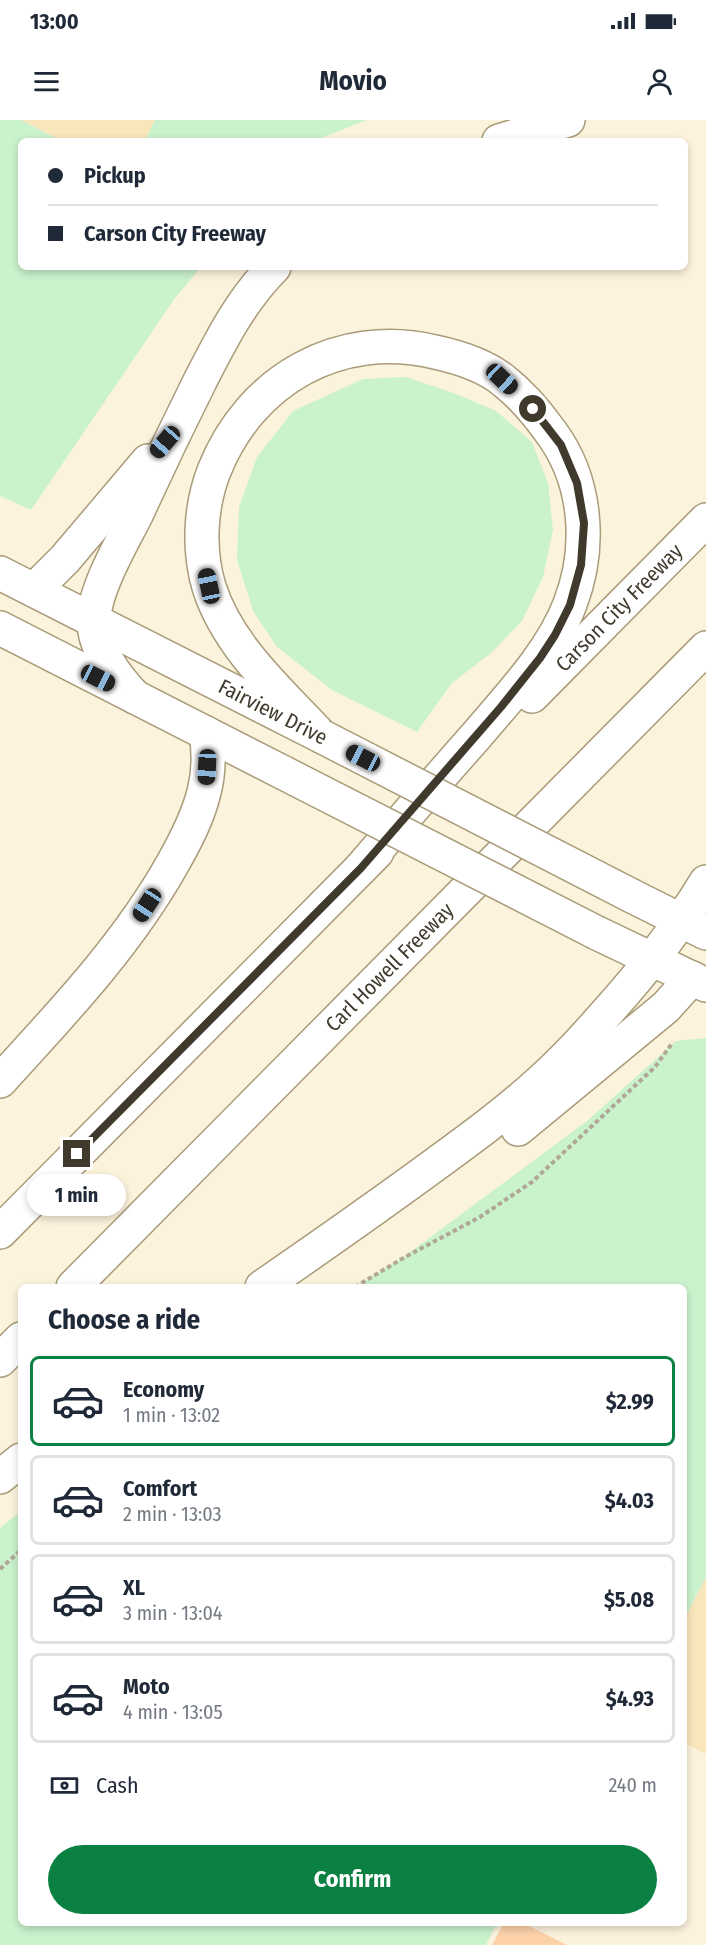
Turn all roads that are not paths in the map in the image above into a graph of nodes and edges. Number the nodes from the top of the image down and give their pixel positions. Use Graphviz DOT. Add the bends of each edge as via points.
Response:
graph roads {
  1 [pos="568,120"];
  2 [pos="509,138"];
  3 [pos="271,270"];
  4 [pos="177,428"];
  5 [pos="706,520"];
  6 [pos="0,573"];
  7 [pos="34,590"];
  8 [pos="93,620"];
  9 [pos="0,628"];
  10 [pos="706,648"];
  11 [pos="135,697"];
  12 [pos="206,733"];
  13 [pos="321,736"];
  14 [pos="361,868"];
  15 [pos="706,882"];
  16 [pos="694,927"];
  17 [pos="652,960"];
  18 [pos="699,982"];
  19 [pos="0,1081"];
  20 [pos="371,1212"];
  21 [pos="0,1232"];
  22 [pos="76,1284"];
  23 [pos="266,1284"];
  24 [pos="18,1342"];
  25 [pos="0,1360"];
  26 [pos="18,1462"];
  27 [pos="0,1477"];
  1 -- 2 [label="main road"];
  3 -- 4 [label="main road" via="229,325"];
  4 -- 7 [label="main road"];
  4 -- 8 [label="main road" via="109,571"];
  5 -- 14 [label="main road, Carson City Freeway"];
  6 -- 7 [label="main road, Fairview Drive"];
  7 -- 8 [label="main road, Fairview Drive"];
  8 -- 11 [label="main road" via="107,662"];
  8 -- 13 [label="main road, Fairview Drive"];
  9 -- 11 [label="main road"];
  10 -- 22 [label="main road, Carl Howell Freeway"];
  11 -- 12 [label="main road"];
  12 -- 17 [label="main road, bridge"];
  12 -- 19 [label="main road" via="207,782 200,807 166,876 108,959"];
  13 -- 14 [label="main road" via="259,670 218,610 201,542 207,489 223,448 244,417 273,387 310,363 363,347 416,347 459,357 502,379 533,409 561,445 577,483 584,523 581,565 570,605 540,658"];
  13 -- 16 [label="main road, Fairview Drive, bridge"];
  14 -- 21 [label="main road, Carson City Freeway"];
  15 -- 16 [label="main road"];
  16 -- 17 [label="main road"];
  17 -- 18 [label="main road"];
  17 -- 20 [label="main road" via="542,1080"];
  18 -- 20 [label="main road" via="518,1129 432,1185"];
  20 -- 23 [label="main road"];
  24 -- 25 [label="main road"];
  26 -- 27 [label="main road"];
}
